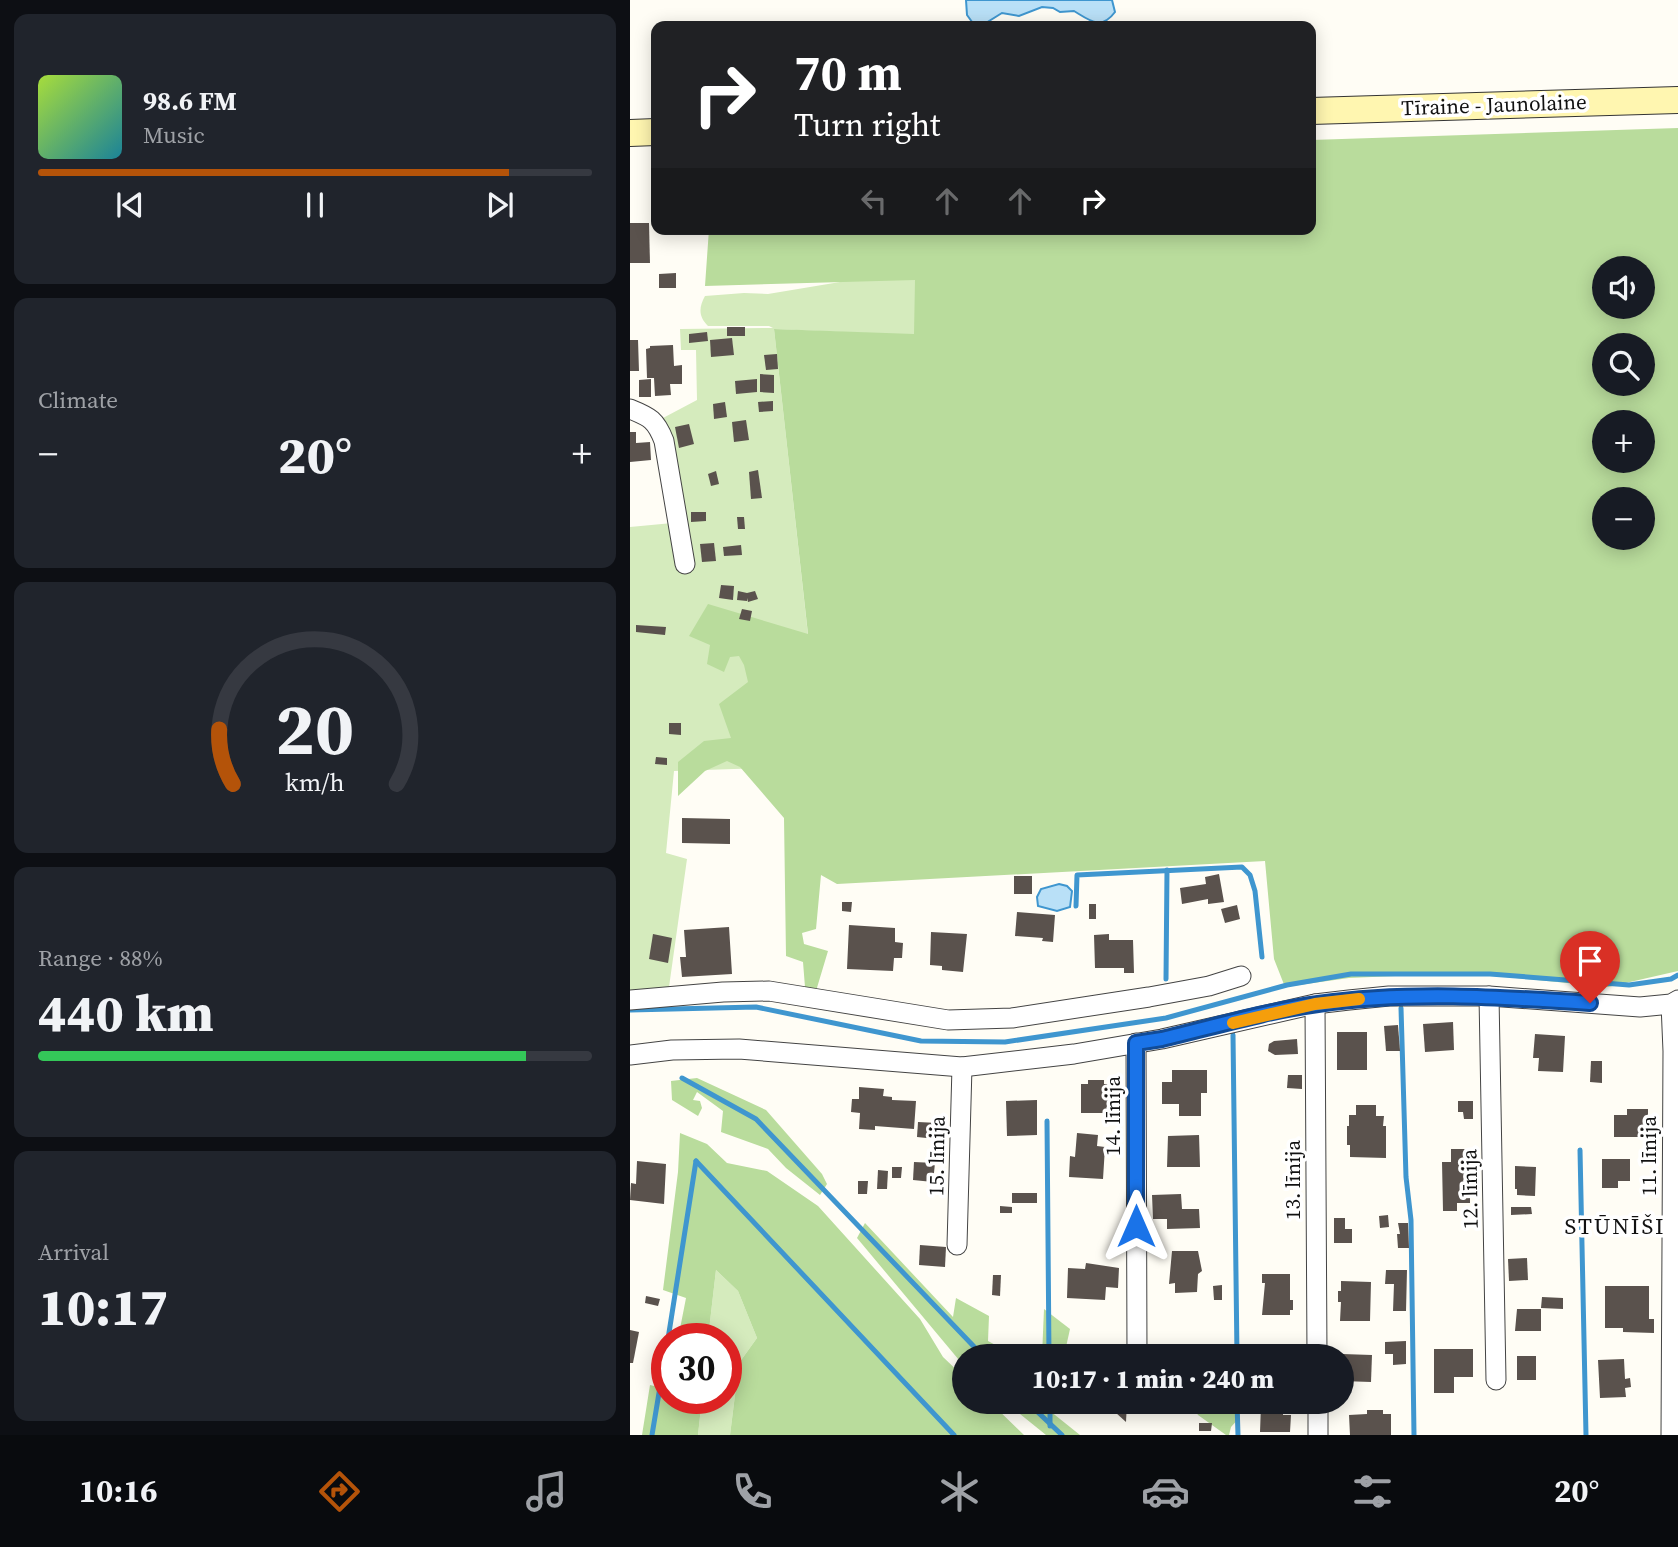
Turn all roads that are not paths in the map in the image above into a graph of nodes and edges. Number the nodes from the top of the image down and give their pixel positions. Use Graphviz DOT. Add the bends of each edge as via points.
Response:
graph roads {
  1 [pos="1678,100"];
  2 [pos="1316,111"];
  3 [pos="651,132"];
  4 [pos="630,133"];
  5 [pos="630,409"];
  6 [pos="685,564"];
  7 [pos="1241,976"];
  8 [pos="1489,996"];
  9 [pos="630,1000"];
  10 [pos="1675,1002"];
  11 [pos="1315,1004"];
  12 [pos="1136,1043"];
  13 [pos="630,1055"];
  14 [pos="962,1068"];
  15 [pos="957,1245"];
  16 [pos="1137,1344"];
  17 [pos="1317,1344"];
  18 [pos="1496,1380"];
  19 [pos="1318,1414"];
  20 [pos="1318,1435"];
  21 [pos="1671,1435"];
  1 -- 2 [label="main road, Tīraine - Jaunolaine"];
  3 -- 4 [label="main road"];
  5 -- 6 [label="street" via="648,416 664,441"];
  7 -- 9 [label="street" via="1209,986 1012,1018 948,1020 769,991"];
  8 -- 10 [label="street" via="1640,1006"];
  8 -- 11 [label="street" via="1389,996"];
  8 -- 18 [label="street, 12. līnija"];
  10 -- 21 [label="street, 11. līnija"];
  11 -- 12 [label="street"];
  11 -- 17 [label="street, 13. līnija"];
  12 -- 14 [label="street"];
  12 -- 16 [label="street, 14. līnija"];
  13 -- 14 [label="street" via="739,1049"];
  14 -- 15 [label="street, 15. līnija"];
  19 -- 20 [label="street"];
}
